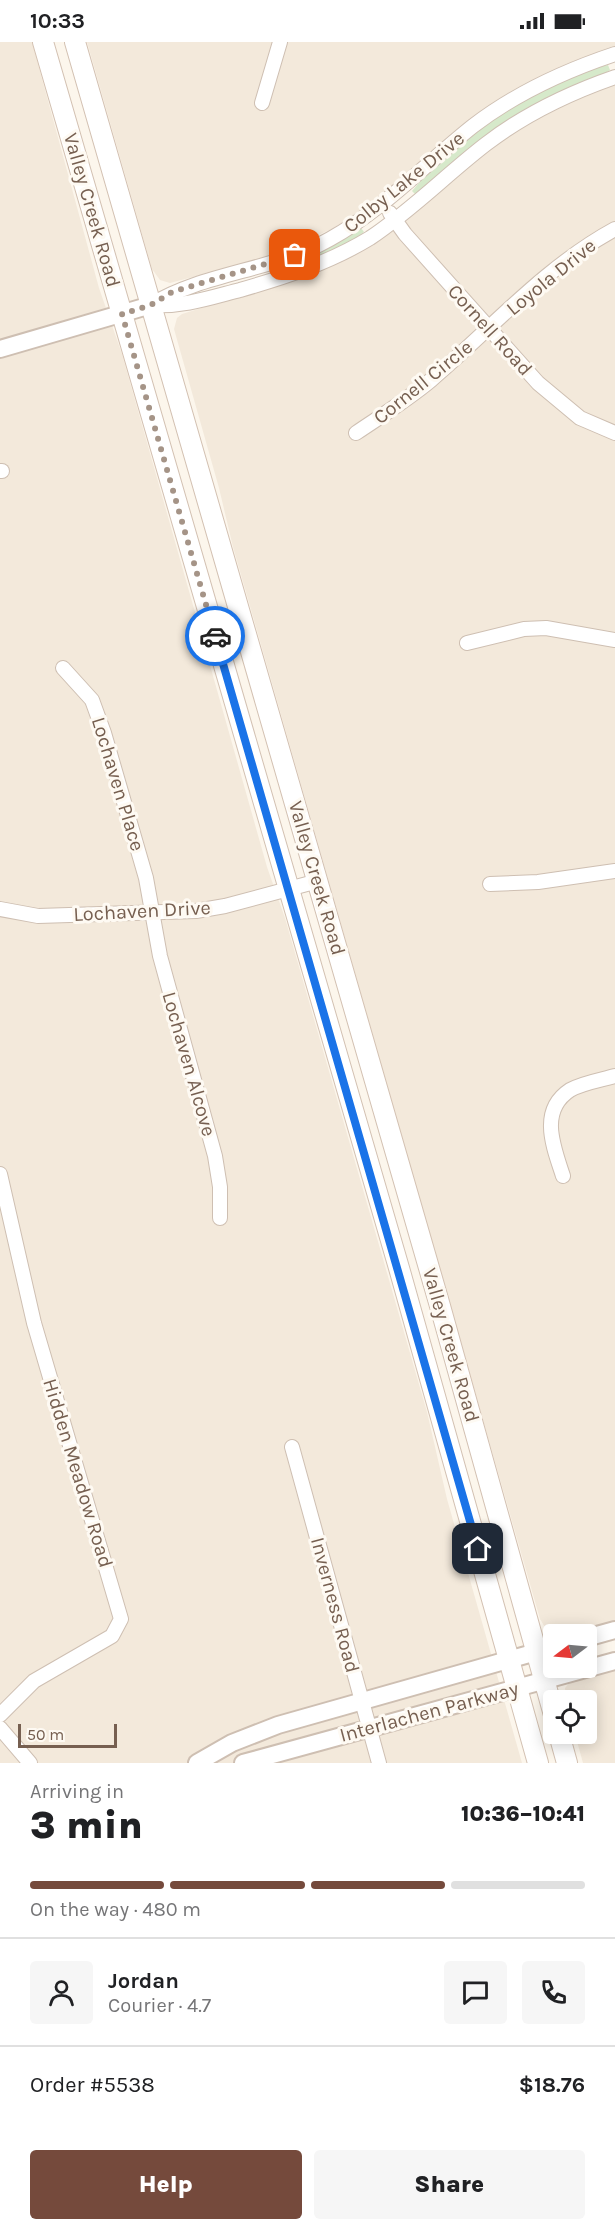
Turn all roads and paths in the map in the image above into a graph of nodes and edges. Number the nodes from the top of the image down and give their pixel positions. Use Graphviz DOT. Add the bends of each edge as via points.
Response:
graph roads {
  1 [pos="44,42"];
  2 [pos="75,42"];
  3 [pos="280,42"];
  4 [pos="615,54"];
  5 [pos="615,77"];
  6 [pos="262,103"];
  7 [pos="384,204"];
  8 [pos="395,220"];
  9 [pos="615,229"];
  10 [pos="151,305"];
  11 [pos="122,314"];
  12 [pos="488,328"];
  13 [pos="0,349"];
  14 [pos="615,433"];
  15 [pos="356,434"];
  16 [pos="615,640"];
  17 [pos="467,643"];
  18 [pos="63,668"];
  19 [pos="615,871"];
  20 [pos="318,881"];
  21 [pos="490,884"];
  22 [pos="289,889"];
  23 [pos="0,909"];
  24 [pos="153,911"];
  25 [pos="615,1076"];
  26 [pos="0,1174"];
  27 [pos="563,1176"];
  28 [pos="220,1218"];
  29 [pos="292,1447"];
  30 [pos="615,1630"];
  31 [pos="597,1635"];
  32 [pos="543,1642"];
  33 [pos="543,1650"];
  34 [pos="509,1659"];
  35 [pos="615,1661"];
  36 [pos="544,1680"];
  37 [pos="517,1687"];
  38 [pos="547,1690"];
  39 [pos="362,1699"];
  40 [pos="0,1715"];
  41 [pos="0,1728"];
  42 [pos="369,1728"];
  43 [pos="562,1744"];
  44 [pos="30,1763"];
  45 [pos="197,1763"];
  46 [pos="243,1763"];
  47 [pos="379,1763"];
  48 [pos="538,1763"];
  49 [pos="567,1763"];
  1 -- 11 [label="main road, Valley Creek Road"];
  2 -- 10 [label="main road, Valley Creek Road"];
  3 -- 6 [label="street"];
  4 -- 7 [label="street, Colby Lake Drive" via="560,74 499,108"];
  5 -- 8 [label="street, Colby Lake Drive" via="561,98 513,125"];
  7 -- 8 [label="street, Cornell Road"];
  7 -- 10 [label="street, Colby Lake Drive" via="311,249 172,292"];
  8 -- 10 [label="street, Colby Lake Drive" via="347,251 300,272 177,307"];
  8 -- 12 [label="street, Cornell Road"];
  9 -- 12 [label="street, Loyola Drive" via="580,250"];
  10 -- 11 [label="street, Colby Lake Drive"];
  10 -- 20 [label="main road, Valley Creek Road"];
  11 -- 13 [label="street, Colby Lake Drive"];
  11 -- 22 [label="main road, Valley Creek Road"];
  12 -- 14 [label="street, Cornell Road" via="559,403 580,418"];
  12 -- 15 [label="street, Cornell Circle" via="411,396"];
  16 -- 17 [label="street" via="546,628 498,634"];
  18 -- 24 [label="street, Lochaven Place" via="92,700"];
  19 -- 21 [label="street"];
  20 -- 22 [label="street, Lochaven Drive"];
  20 -- 32 [label="main road, Valley Creek Road"];
  22 -- 24 [label="street, Lochaven Drive" via="225,906"];
  22 -- 34 [label="main road, Valley Creek Road"];
  23 -- 24 [label="street, Lochaven Drive" via="38,916"];
  24 -- 28 [label="street, Lochaven Alcove" via="162,966 215,1156"];
  25 -- 27 [label="street" via="572,1089 561,1097 553,1111 550,1137"];
  26 -- 40 [label="street, Hidden Meadow Road" via="34,1323 121,1619 112,1636 34,1682"];
  29 -- 39 [label="street, Inverness Road"];
  30 -- 31 [label="street"];
  33 -- 34 [label="street, Interlachen Parkway"];
  34 -- 37 [label="main road, Valley Creek Road"];
  34 -- 39 [label="street, Interlachen Parkway"];
  35 -- 36 [label="street, Interlachen Parkway"];
  36 -- 37 [label="street, Interlachen Parkway"];
  36 -- 38 [label="main road, Valley Creek Road"];
  37 -- 42 [label="street, Interlachen Parkway"];
  37 -- 48 [label="main road, Valley Creek Road"];
  39 -- 42 [label="street, Inverness Road"];
  39 -- 45 [label="street, Interlachen Parkway" via="278,1725 232,1743"];
  41 -- 44 [label="street"];
  42 -- 46 [label="street, Interlachen Parkway"];
  42 -- 47 [label="street, Inverness Road"];
  43 -- 49 [label="main road"];
}
